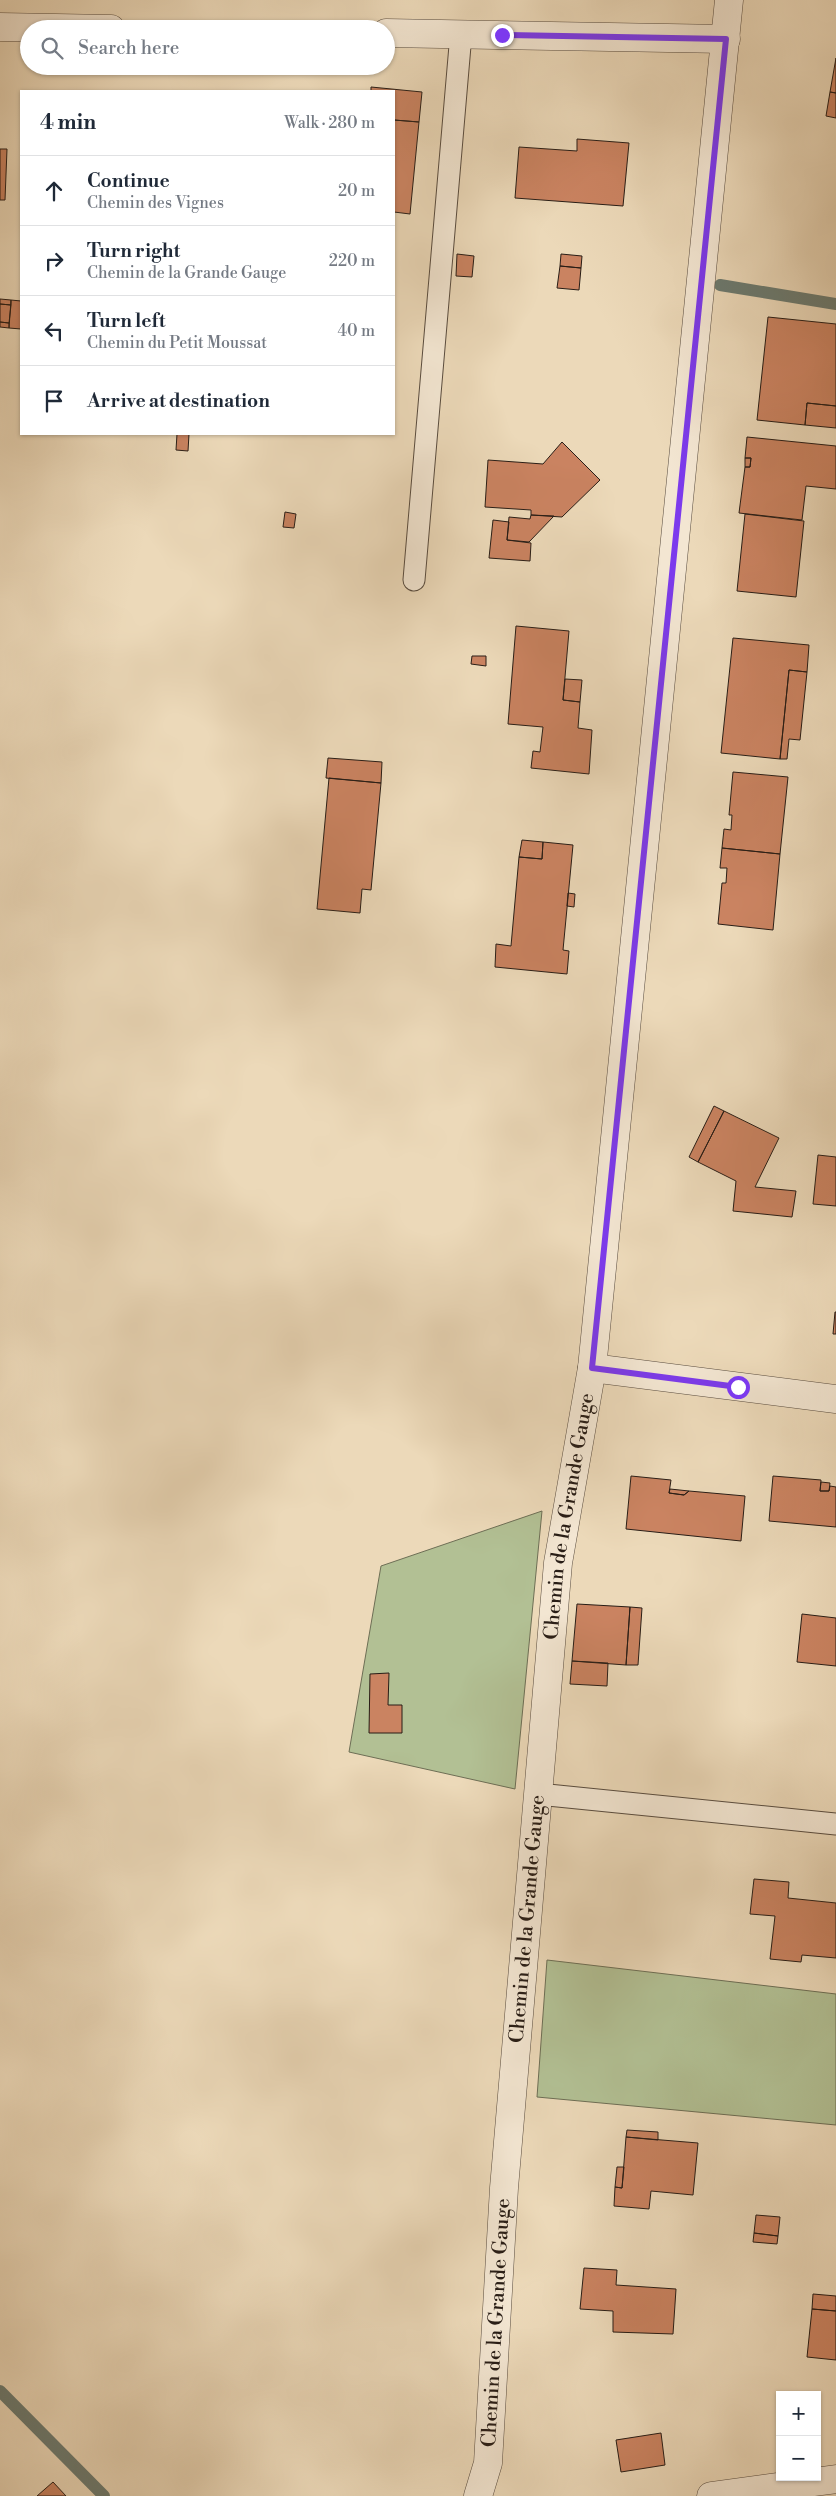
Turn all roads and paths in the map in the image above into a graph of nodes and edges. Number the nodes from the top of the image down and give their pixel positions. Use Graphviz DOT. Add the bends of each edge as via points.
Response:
graph roads {
  1 [pos="729,0"];
  2 [pos="0,27"];
  3 [pos="20,27"];
  4 [pos="395,33"];
  5 [pos="461,34"];
  6 [pos="726,39"];
  7 [pos="414,580"];
  8 [pos="592,1368"];
  9 [pos="836,1400"];
  10 [pos="538,1794"];
  11 [pos="836,1824"];
  12 [pos="836,2479"];
  13 [pos="478,2496"];
  14 [pos="711,2496"];
  1 -- 6 [label="street, Chemin de la Grande Gauge"];
  2 -- 3 [label="street"];
  4 -- 5 [label="street"];
  5 -- 6 [label="street"];
  5 -- 7 [label="lane"];
  6 -- 8 [label="street, Chemin de la Grande Gauge"];
  8 -- 9 [label="street"];
  8 -- 10 [label="street, Chemin de la Grande Gauge" via="558,1563"];
  10 -- 11 [label="lane"];
  10 -- 13 [label="street, Chemin de la Grande Gauge" via="504,2188 488,2463"];
  12 -- 14 [label="street"];
}
